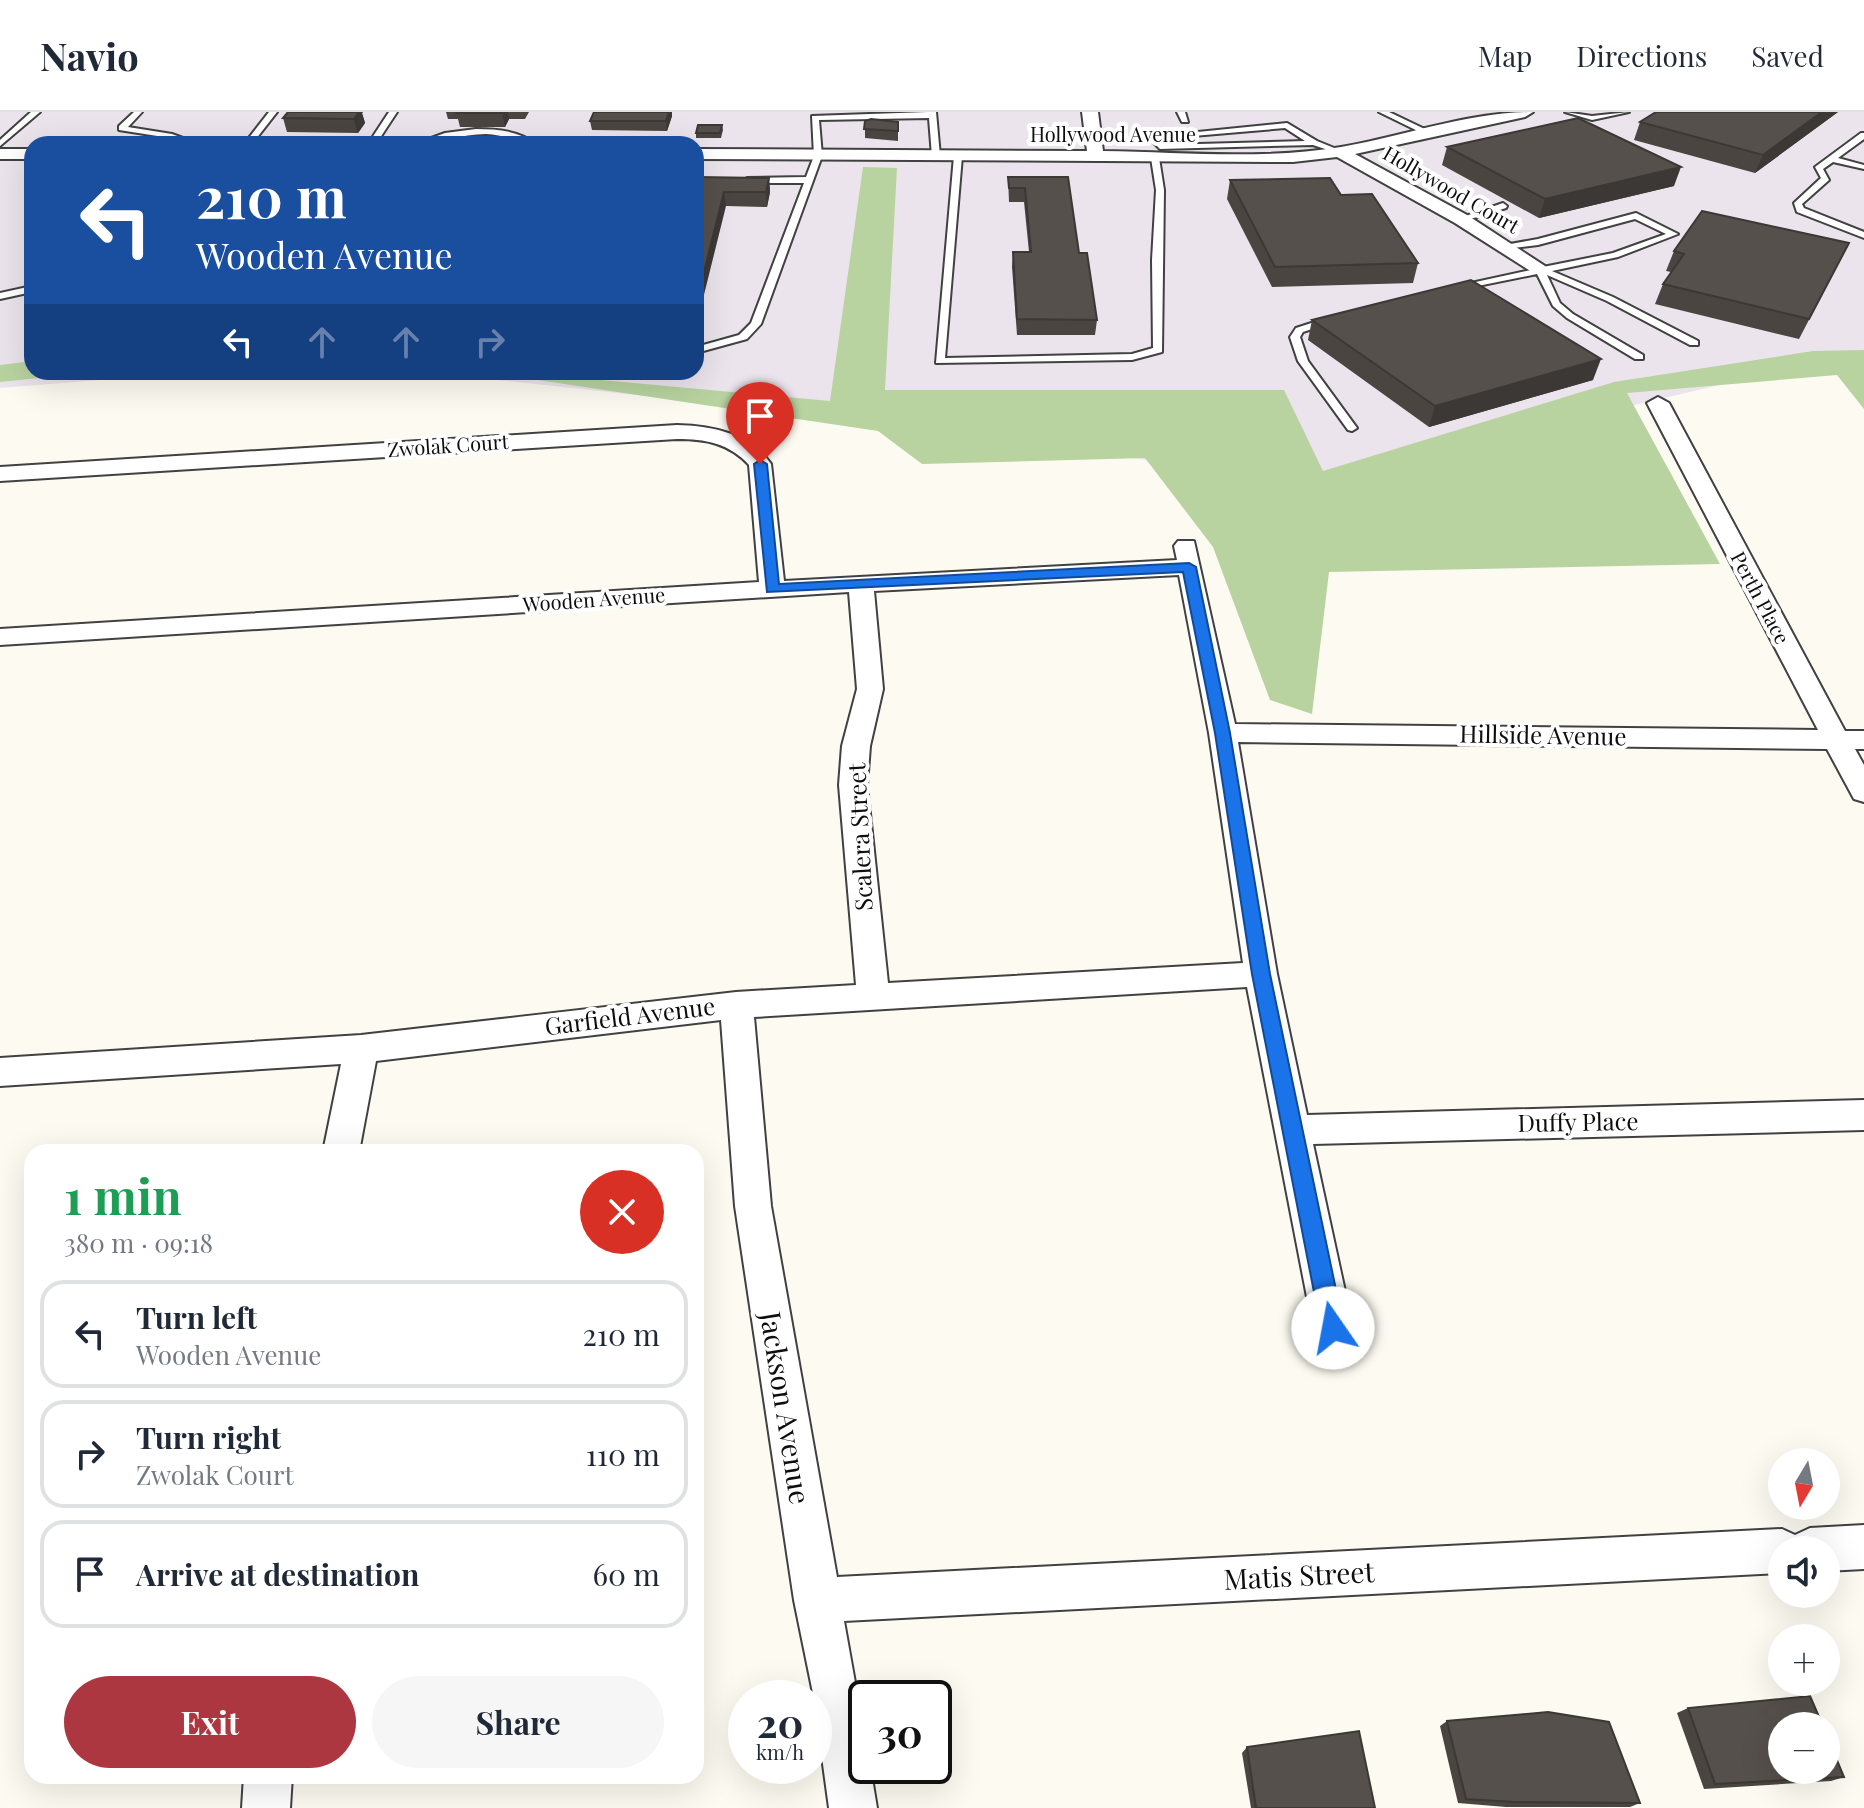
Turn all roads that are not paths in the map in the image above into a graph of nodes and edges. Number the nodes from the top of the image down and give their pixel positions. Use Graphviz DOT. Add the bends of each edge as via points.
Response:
graph roads {
  1 [pos="36,112"];
  2 [pos="138,112"];
  3 [pos="273,112"];
  4 [pos="393,112"];
  5 [pos="1090,112"];
  6 [pos="1389,112"];
  7 [pos="1525,112"];
  8 [pos="1569,112"];
  9 [pos="1625,112"];
  10 [pos="932,114"];
  11 [pos="1429,133"];
  12 [pos="1864,135"];
  13 [pos="172,136"];
  14 [pos="254,136"];
  15 [pos="377,136"];
  16 [pos="447,136"];
  17 [pos="509,136"];
  18 [pos="1314,143"];
  19 [pos="1,145"];
  20 [pos="24,152"];
  21 [pos="1340,152"];
  22 [pos="704,154"];
  23 [pos="818,156"];
  24 [pos="936,156"];
  25 [pos="958,156"];
  26 [pos="1096,157"];
  27 [pos="1155,158"];
  28 [pos="1832,159"];
  29 [pos="1864,167"];
  30 [pos="739,180"];
  31 [pos="810,180"];
  32 [pos="1503,206"];
  33 [pos="1461,219"];
  34 [pos="1864,235"];
  35 [pos="1504,246"];
  36 [pos="1539,268"];
  37 [pos="24,291"];
  38 [pos="1442,291"];
  39 [pos="0,296"];
  40 [pos="1347,315"];
  41 [pos="1694,343"];
  42 [pos="704,348"];
  43 [pos="1639,357"];
  44 [pos="1658,403"];
  45 [pos="1352,428"];
  46 [pos="0,474"];
  47 [pos="861,585"];
  48 [pos="772,589"];
  49 [pos="0,637"];
  50 [pos="1223,733"];
  51 [pos="1834,740"];
  52 [pos="1864,740"];
  53 [pos="1864,792"];
  54 [pos="1261,974"];
  55 [pos="873,995"];
  56 [pos="736,1005"];
  57 [pos="361,1049"];
  58 [pos="0,1072"];
  59 [pos="1864,1115"];
  60 [pos="1292,1130"];
  61 [pos="343,1144"];
  62 [pos="1333,1328"];
  63 [pos="1864,1547"];
  64 [pos="1840,1548"];
  65 [pos="1768,1552"];
  66 [pos="816,1600"];
  67 [pos="268,1784"];
  68 [pos="266,1808"];
  69 [pos="853,1808"];
  1 -- 19 [label="lane"];
  2 -- 13 [label="lane" via="122,128"];
  3 -- 14 [label="lane"];
  4 -- 15 [label="lane"];
  5 -- 26 [label="street"];
  6 -- 11 [label="lane"];
  7 -- 11 [label="street, Hollywood Avenue"];
  8 -- 9 [label="lane" via="1592,118"];
  10 -- 23 [label="lane" via="815,118"];
  10 -- 24 [label="lane"];
  11 -- 21 [label="street, Hollywood Avenue"];
  12 -- 28 [label="lane"];
  16 -- 17 [label="lane"];
  18 -- 18 [label="lane" via="1287,125 1152,137 1160,147"];
  18 -- 21 [label="lane"];
  19 -- 20 [label="street"];
  21 -- 27 [label="street, Hollywood Avenue"];
  21 -- 33 [label="street, Hollywood Court"];
  22 -- 23 [label="street, Hollywood Avenue"];
  23 -- 24 [label="street, Hollywood Avenue"];
  23 -- 31 [label="lane"];
  24 -- 25 [label="street, Hollywood Avenue"];
  25 -- 26 [label="street, Hollywood Avenue"];
  25 -- 27 [label="lane" via="940,361 1132,357 1158,350 1160,190"];
  26 -- 27 [label="street, Hollywood Avenue"];
  28 -- 29 [label="lane"];
  28 -- 34 [label="lane" via="1818,169 1826,178 1798,203 1800,210"];
  30 -- 31 [label="lane"];
  31 -- 42 [label="lane" via="756,324 743,337"];
  32 -- 33 [label="lane"];
  33 -- 35 [label="street, Hollywood Court"];
  35 -- 36 [label="street, Hollywood Court"];
  35 -- 36 [label="lane" via="1636,216 1674,234 1615,255"];
  36 -- 38 [label="lane"];
  36 -- 41 [label="lane"];
  36 -- 43 [label="lane" via="1556,304"];
  37 -- 39 [label="lane"];
  40 -- 45 [label="lane" via="1299,330 1295,337 1303,361"];
  44 -- 51 [label="street, Perth Place"];
  46 -- 48 [label="street, Zwolak Court" via="711,434 750,451 760,464"];
  47 -- 48 [label="street, Wooden Avenue"];
  47 -- 50 [label="street, Wooden Avenue" via="1188,557"];
  47 -- 55 [label="street, Scalera Street" via="870,689 853,785"];
  48 -- 49 [label="street, Wooden Avenue"];
  50 -- 51 [label="street, Hillside Avenue"];
  50 -- 54 [label="street"];
  51 -- 52 [label="street, Hillside Avenue"];
  51 -- 53 [label="street, Perth Place"];
  54 -- 55 [label="street, Garfield Avenue"];
  54 -- 60 [label="street"];
  55 -- 56 [label="street, Garfield Avenue"];
  56 -- 57 [label="street, Garfield Avenue"];
  56 -- 66 [label="street, Jackson Avenue" via="753,1206"];
  57 -- 58 [label="street, Garfield Avenue"];
  57 -- 61 [label="street"];
  59 -- 60 [label="street, Duffy Place"];
  60 -- 62 [label="street"];
  63 -- 64 [label="street"];
  65 -- 66 [label="street, Matis Street"];
  66 -- 69 [label="street, Jackson Avenue"];
  67 -- 68 [label="street"];
}
